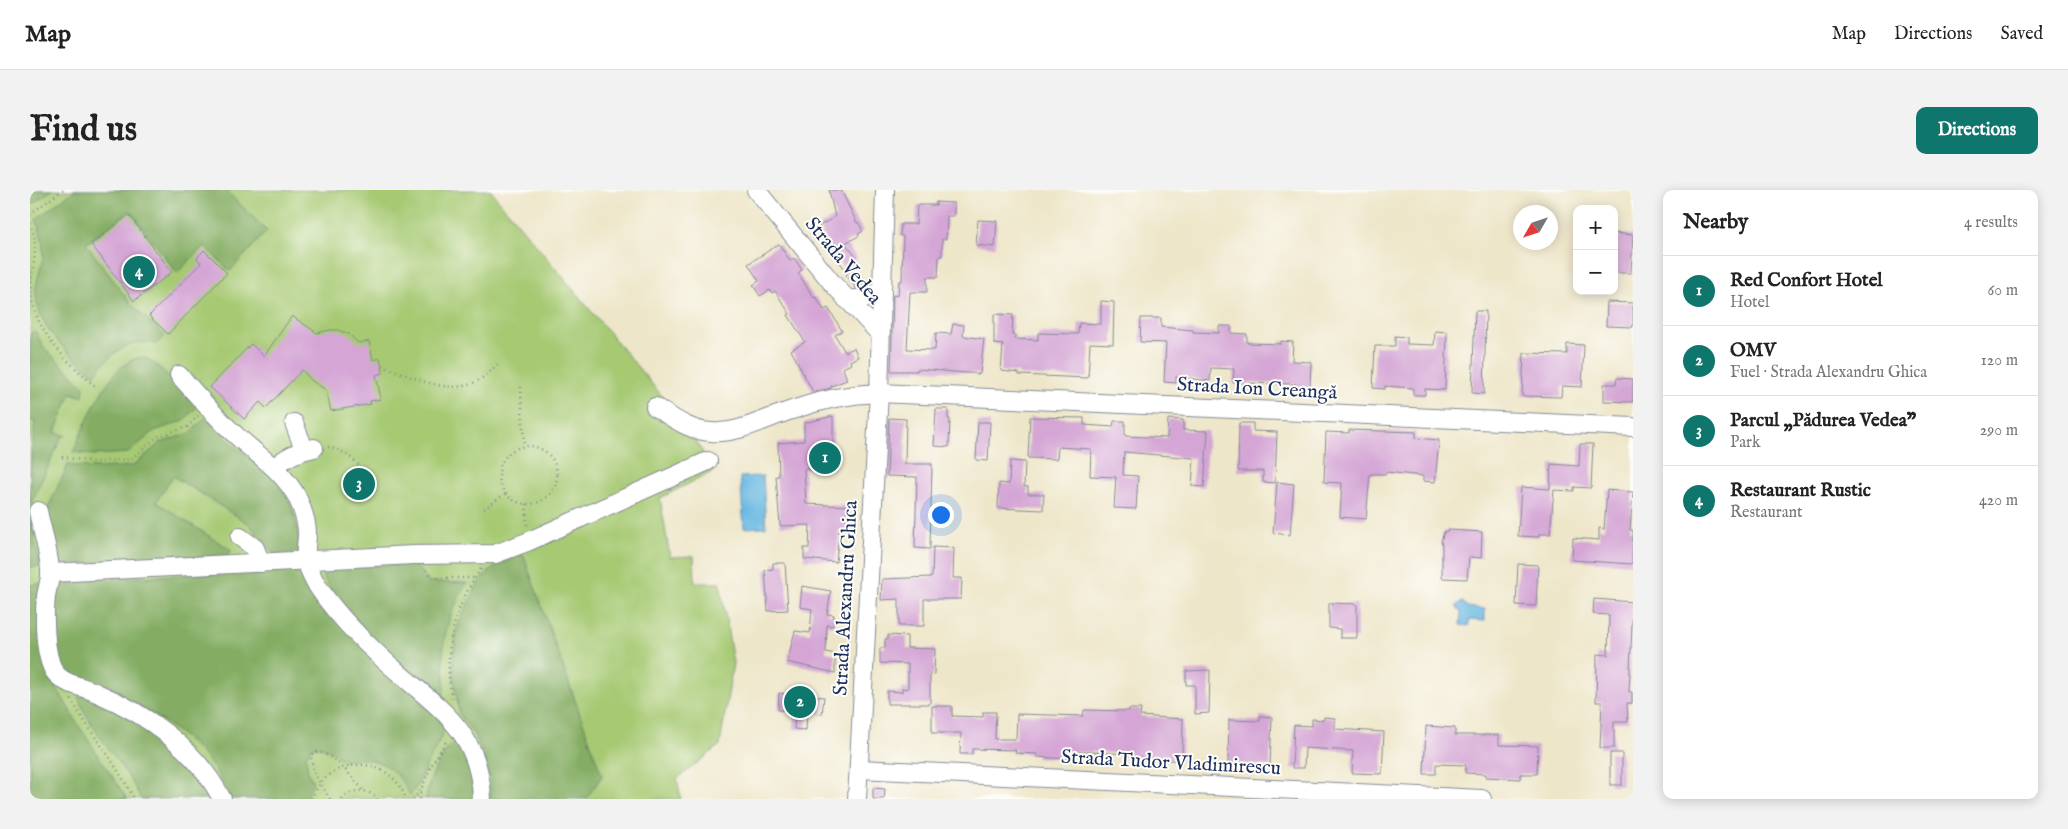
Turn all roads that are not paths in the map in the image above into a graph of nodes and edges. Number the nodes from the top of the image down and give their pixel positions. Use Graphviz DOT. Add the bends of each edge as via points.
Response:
graph roads {
  1 [pos="756,190"];
  2 [pos="885,190"];
  3 [pos="882,290"];
  4 [pos="846,299"];
  5 [pos="880,334"];
  6 [pos="179,375"];
  7 [pos="879,393"];
  8 [pos="655,407"];
  9 [pos="294,423"];
  10 [pos="1633,427"];
  11 [pos="708,460"];
  12 [pos="275,467"];
  13 [pos="38,511"];
  14 [pos="240,537"];
  15 [pos="306,561"];
  16 [pos="260,563"];
  17 [pos="51,573"];
  18 [pos="858,769"];
  19 [pos="222,799"];
  20 [pos="482,799"];
  21 [pos="857,799"];
  22 [pos="1482,799"];
  1 -- 4 [label="street, Strada Vedea"];
  2 -- 3 [label="street, Strada Alexandru Ghica"];
  3 -- 4 [label="street" via="860,300"];
  3 -- 5 [label="street, Strada Alexandru Ghica"];
  4 -- 5 [label="street, Strada Vedea"];
  5 -- 7 [label="street, Strada Alexandru Ghica"];
  6 -- 12 [label="street" via="238,438"];
  7 -- 8 [label="street, Strada Ion Creangă" via="825,400 723,432 687,426"];
  7 -- 10 [label="street, Strada Ion Creangă"];
  7 -- 18 [label="street, Strada Alexandru Ghica"];
  9 -- 12 [label="street" via="309,448 283,459"];
  11 -- 15 [label="street" via="496,554"];
  12 -- 15 [label="street" via="293,489 304,514 308,531"];
  13 -- 17 [label="street"];
  14 -- 16 [label="street" via="255,548"];
  15 -- 16 [label="street"];
  15 -- 20 [label="street" via="318,586 343,619 435,702 467,739 482,782"];
  16 -- 17 [label="street"];
  17 -- 19 [label="street" via="45,630 54,671 63,680 126,707 160,730 194,757"];
  18 -- 21 [label="street, Strada Alexandru Ghica"];
  18 -- 22 [label="street, Strada Tudor Vladimirescu"];
}
